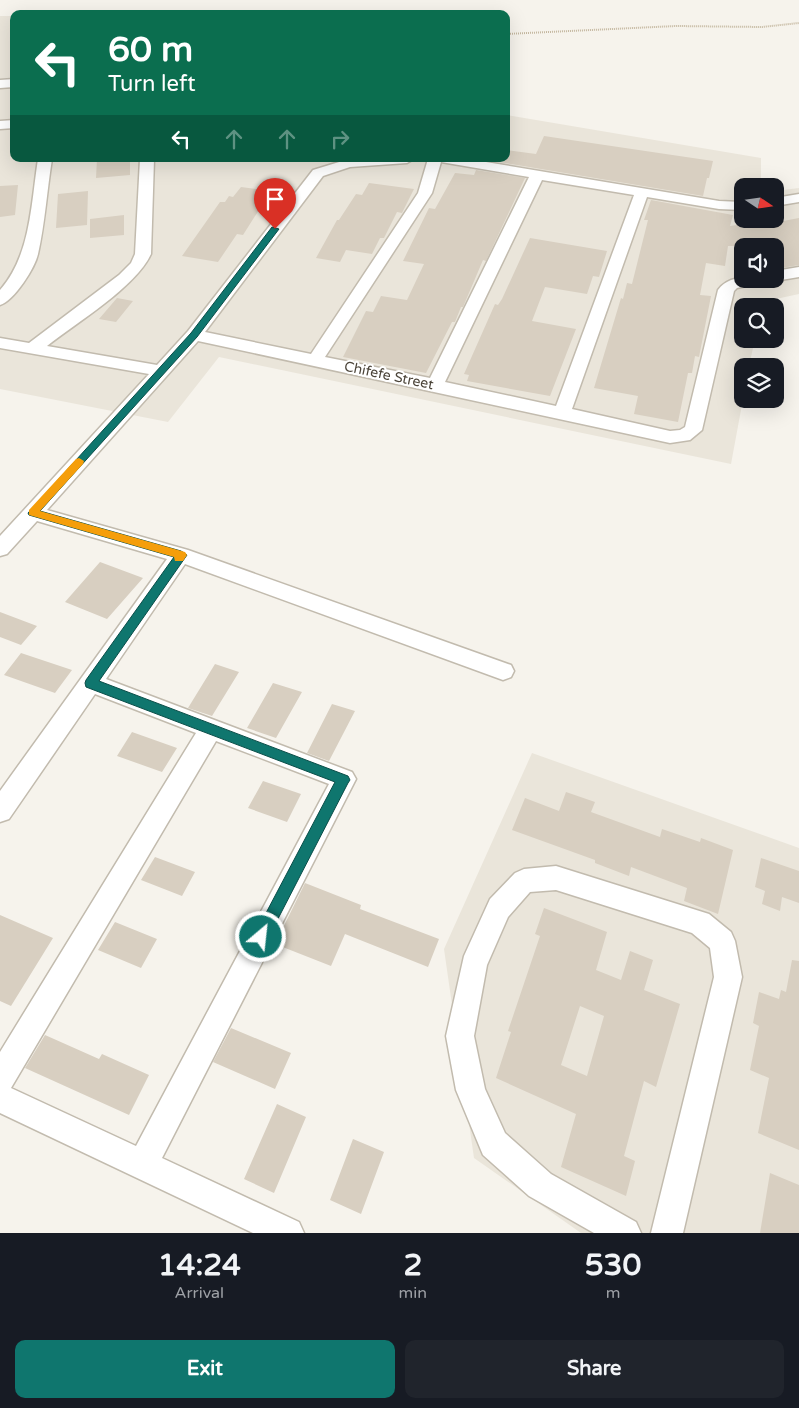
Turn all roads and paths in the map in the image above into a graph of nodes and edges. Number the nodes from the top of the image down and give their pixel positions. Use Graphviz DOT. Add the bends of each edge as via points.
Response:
graph roads {
  1 [pos="799,23"];
  2 [pos="510,34"];
  3 [pos="46,162"];
  4 [pos="148,162"];
  5 [pos="333,162"];
  6 [pos="434,162"];
  7 [pos="464,162"];
  8 [pos="538,174"];
  9 [pos="642,192"];
  10 [pos="799,198"];
  11 [pos="784,200"];
  12 [pos="734,206"];
  13 [pos="799,272"];
  14 [pos="784,274"];
  15 [pos="734,284"];
  16 [pos="0,300"];
  17 [pos="194,335"];
  18 [pos="0,343"];
  19 [pos="32,349"];
  20 [pos="315,360"];
  21 [pos="160,371"];
  22 [pos="436,384"];
  23 [pos="562,413"];
  24 [pos="33,513"];
  25 [pos="0,549"];
  26 [pos="181,555"];
  27 [pos="503,671"];
  28 [pos="91,683"];
  29 [pos="211,729"];
  30 [pos="0,811"];
  31 [pos="0,1079"];
  32 [pos="0,1098"];
  33 [pos="142,1165"];
  34 [pos="288,1233"];
  35 [pos="625,1233"];
  36 [pos="667,1233"];
  1 -- 2 [label="path" via="773,28 590,28"];
  3 -- 16 [label="street" via="30,256 16,282"];
  4 -- 19 [label="street" via="143,254 138,265"];
  5 -- 17 [label="street" via="318,173"];
  6 -- 20 [label="street" via="425,193"];
  7 -- 8 [label="street"];
  8 -- 9 [label="street"];
  8 -- 22 [label="street"];
  9 -- 12 [label="street"];
  9 -- 23 [label="street"];
  10 -- 11 [label="street"];
  13 -- 14 [label="street"];
  15 -- 23 [label="street, Chifefe Street" via="726,290 693,430 684,436 670,437"];
  17 -- 20 [label="street, Chifefe Street"];
  17 -- 21 [label="street"];
  18 -- 19 [label="street"];
  19 -- 21 [label="street"];
  20 -- 22 [label="street, Chifefe Street"];
  21 -- 24 [label="street"];
  22 -- 23 [label="street, Chifefe Street"];
  24 -- 25 [label="street"];
  24 -- 26 [label="street"];
  26 -- 27 [label="street"];
  26 -- 28 [label="street"];
  28 -- 29 [label="street"];
  28 -- 30 [label="street"];
  29 -- 31 [label="street"];
  29 -- 33 [label="street" via="344,780"];
  32 -- 33 [label="street"];
  33 -- 34 [label="street"];
  35 -- 36 [label="street" via="540,1185 494,1144 471,1090 460,1036 474,965 499,908 524,881 556,878 700,923 722,942 728,977"];
}
